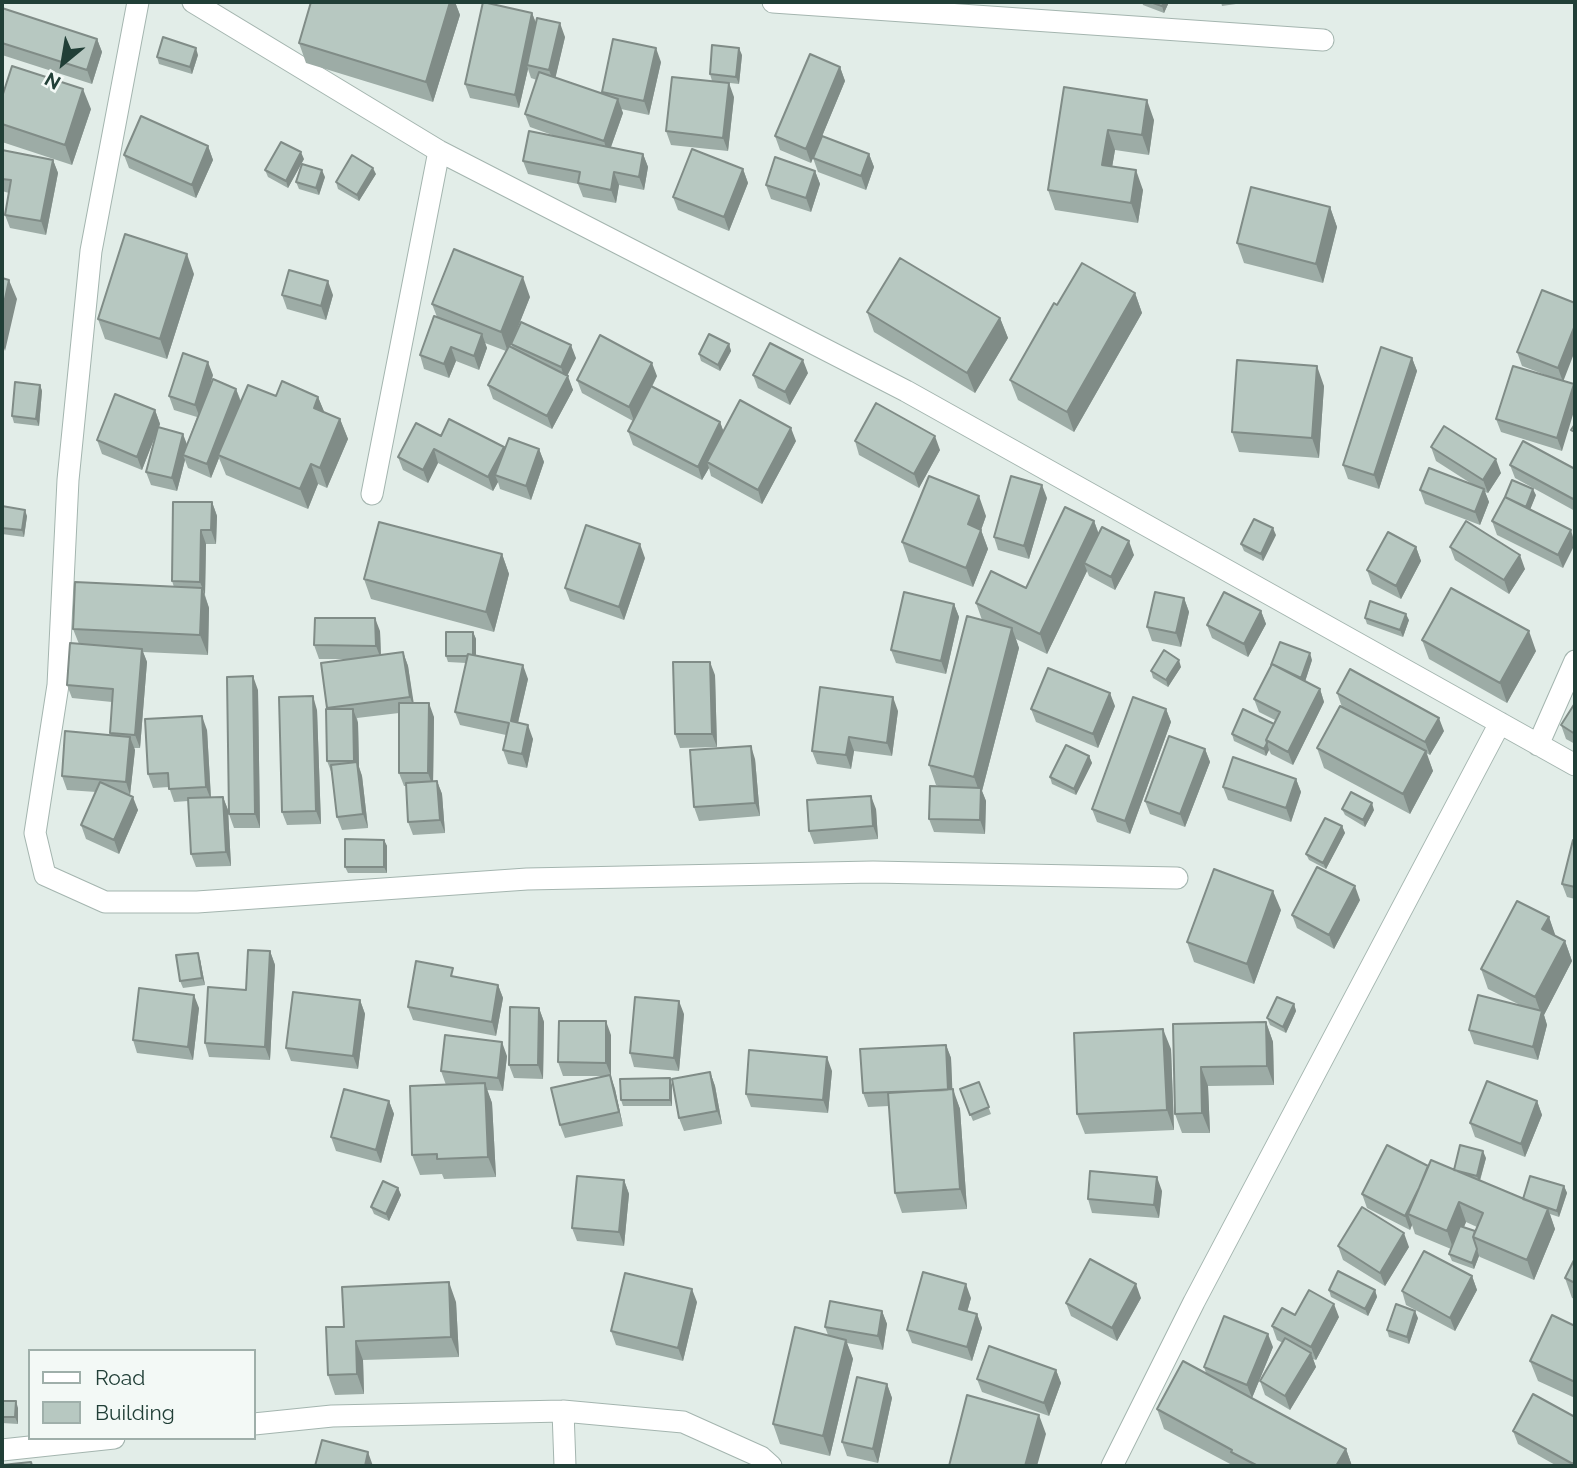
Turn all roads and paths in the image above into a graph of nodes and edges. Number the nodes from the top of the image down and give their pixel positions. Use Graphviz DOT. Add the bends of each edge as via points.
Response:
graph roads {
  1 [pos="138,2"];
  2 [pos="193,2"];
  3 [pos="773,2"];
  4 [pos="1323,40"];
  5 [pos="439,151"];
  6 [pos="372,494"];
  7 [pos="1575,661"];
  8 [pos="1500,723"];
  9 [pos="1538,744"];
  10 [pos="1575,765"];
  11 [pos="1177,877"];
  12 [pos="563,1411"];
  13 [pos="256,1424"];
  14 [pos="95,1440"];
  15 [pos="2,1450"];
  16 [pos="565,1466"];
  17 [pos="771,1466"];
  18 [pos="1112,1466"];
  1 -- 11 [label="street" via="91,251 68,480 58,685 35,833 45,875 105,902 197,902 541,879 873,872"];
  2 -- 5 [label="street"];
  3 -- 4 [label="street"];
  5 -- 6 [label="street"];
  5 -- 8 [label="street" via="906,391"];
  7 -- 9 [label="street"];
  8 -- 9 [label="street"];
  8 -- 18 [label="street"];
  9 -- 10 [label="street"];
  12 -- 13 [label="street" via="332,1416"];
  12 -- 16 [label="street"];
  12 -- 17 [label="street" via="683,1422 761,1457"];
  14 -- 15 [label="street"];
}
